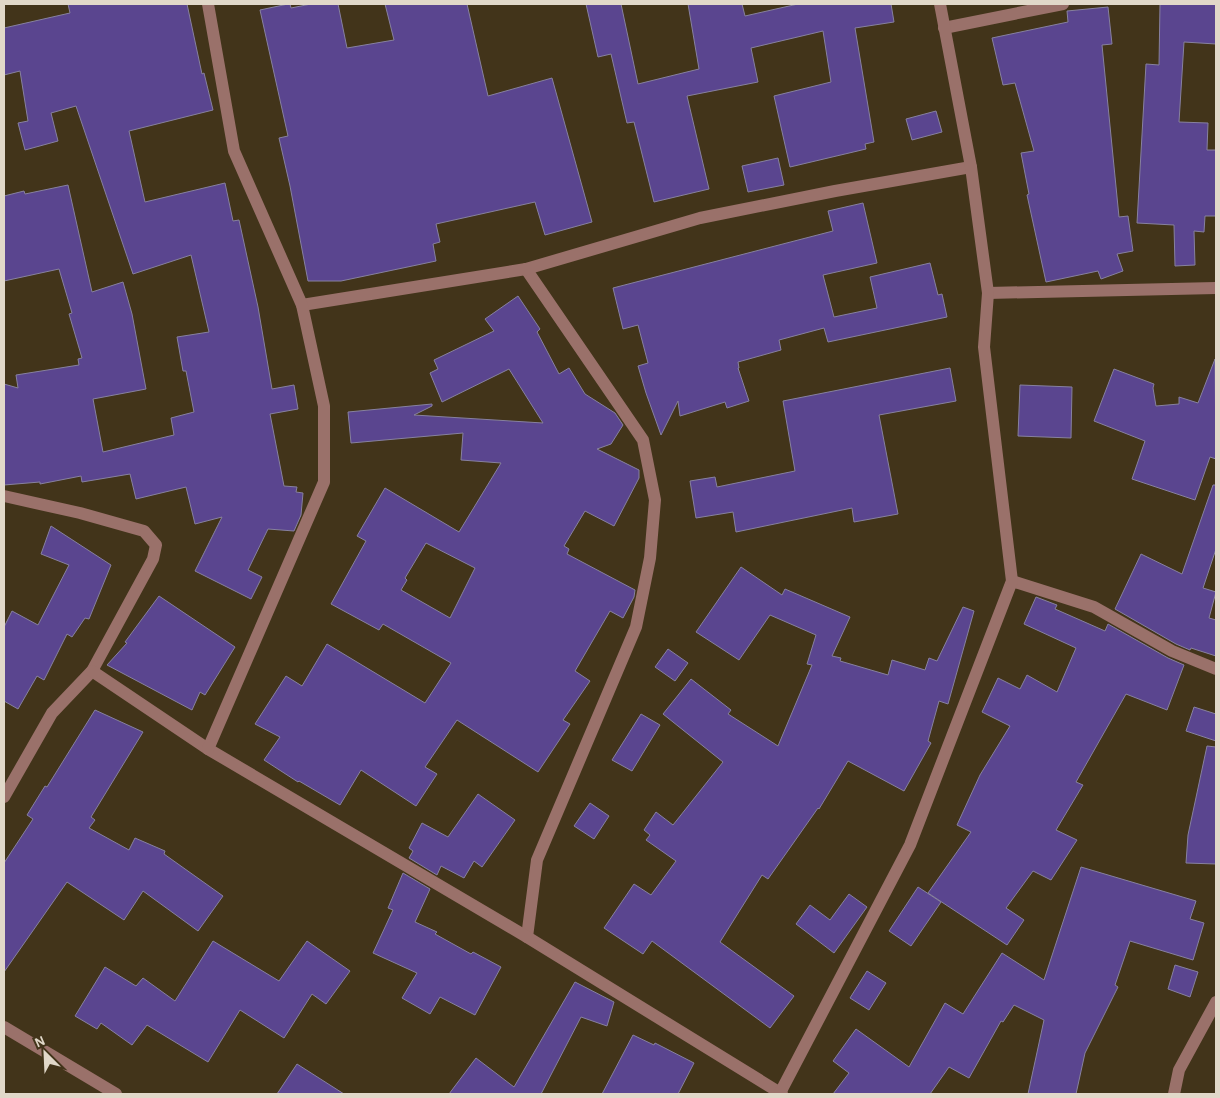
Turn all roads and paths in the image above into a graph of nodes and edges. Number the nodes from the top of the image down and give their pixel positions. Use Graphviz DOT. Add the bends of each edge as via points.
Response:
graph roads {
  1 [pos="208,4"];
  2 [pos="940,4"];
  3 [pos="1063,4"];
  4 [pos="944,28"];
  5 [pos="971,167"];
  6 [pos="526,269"];
  7 [pos="1216,288"];
  8 [pos="988,294"];
  9 [pos="302,306"];
  10 [pos="4,496"];
  11 [pos="1012,581"];
  12 [pos="1216,669"];
  13 [pos="92,671"];
  14 [pos="208,748"];
  15 [pos="4,797"];
  16 [pos="527,937"];
  17 [pos="1216,1002"];
  18 [pos="4,1027"];
  19 [pos="116,1094"];
  20 [pos="781,1094"];
  21 [pos="1174,1094"];
  1 -- 9 [label="street" via="234,151"];
  2 -- 4 [label="street"];
  3 -- 4 [label="street"];
  4 -- 5 [label="street"];
  5 -- 6 [label="street" via="700,218"];
  5 -- 8 [label="street"];
  6 -- 9 [label="street"];
  6 -- 16 [label="street" via="643,440 655,500 650,558 636,627 537,860"];
  7 -- 8 [label="street"];
  8 -- 11 [label="street" via="984,347"];
  9 -- 14 [label="street" via="324,406 324,482"];
  10 -- 13 [label="street" via="144,531 156,545 153,559"];
  11 -- 12 [label="street" via="1094,607 1172,651"];
  11 -- 20 [label="street" via="910,845"];
  13 -- 14 [label="street"];
  13 -- 15 [label="street" via="52,713"];
  14 -- 16 [label="street"];
  16 -- 20 [label="street"];
  17 -- 21 [label="street" via="1179,1070"];
  18 -- 19 [label="street"];
}
